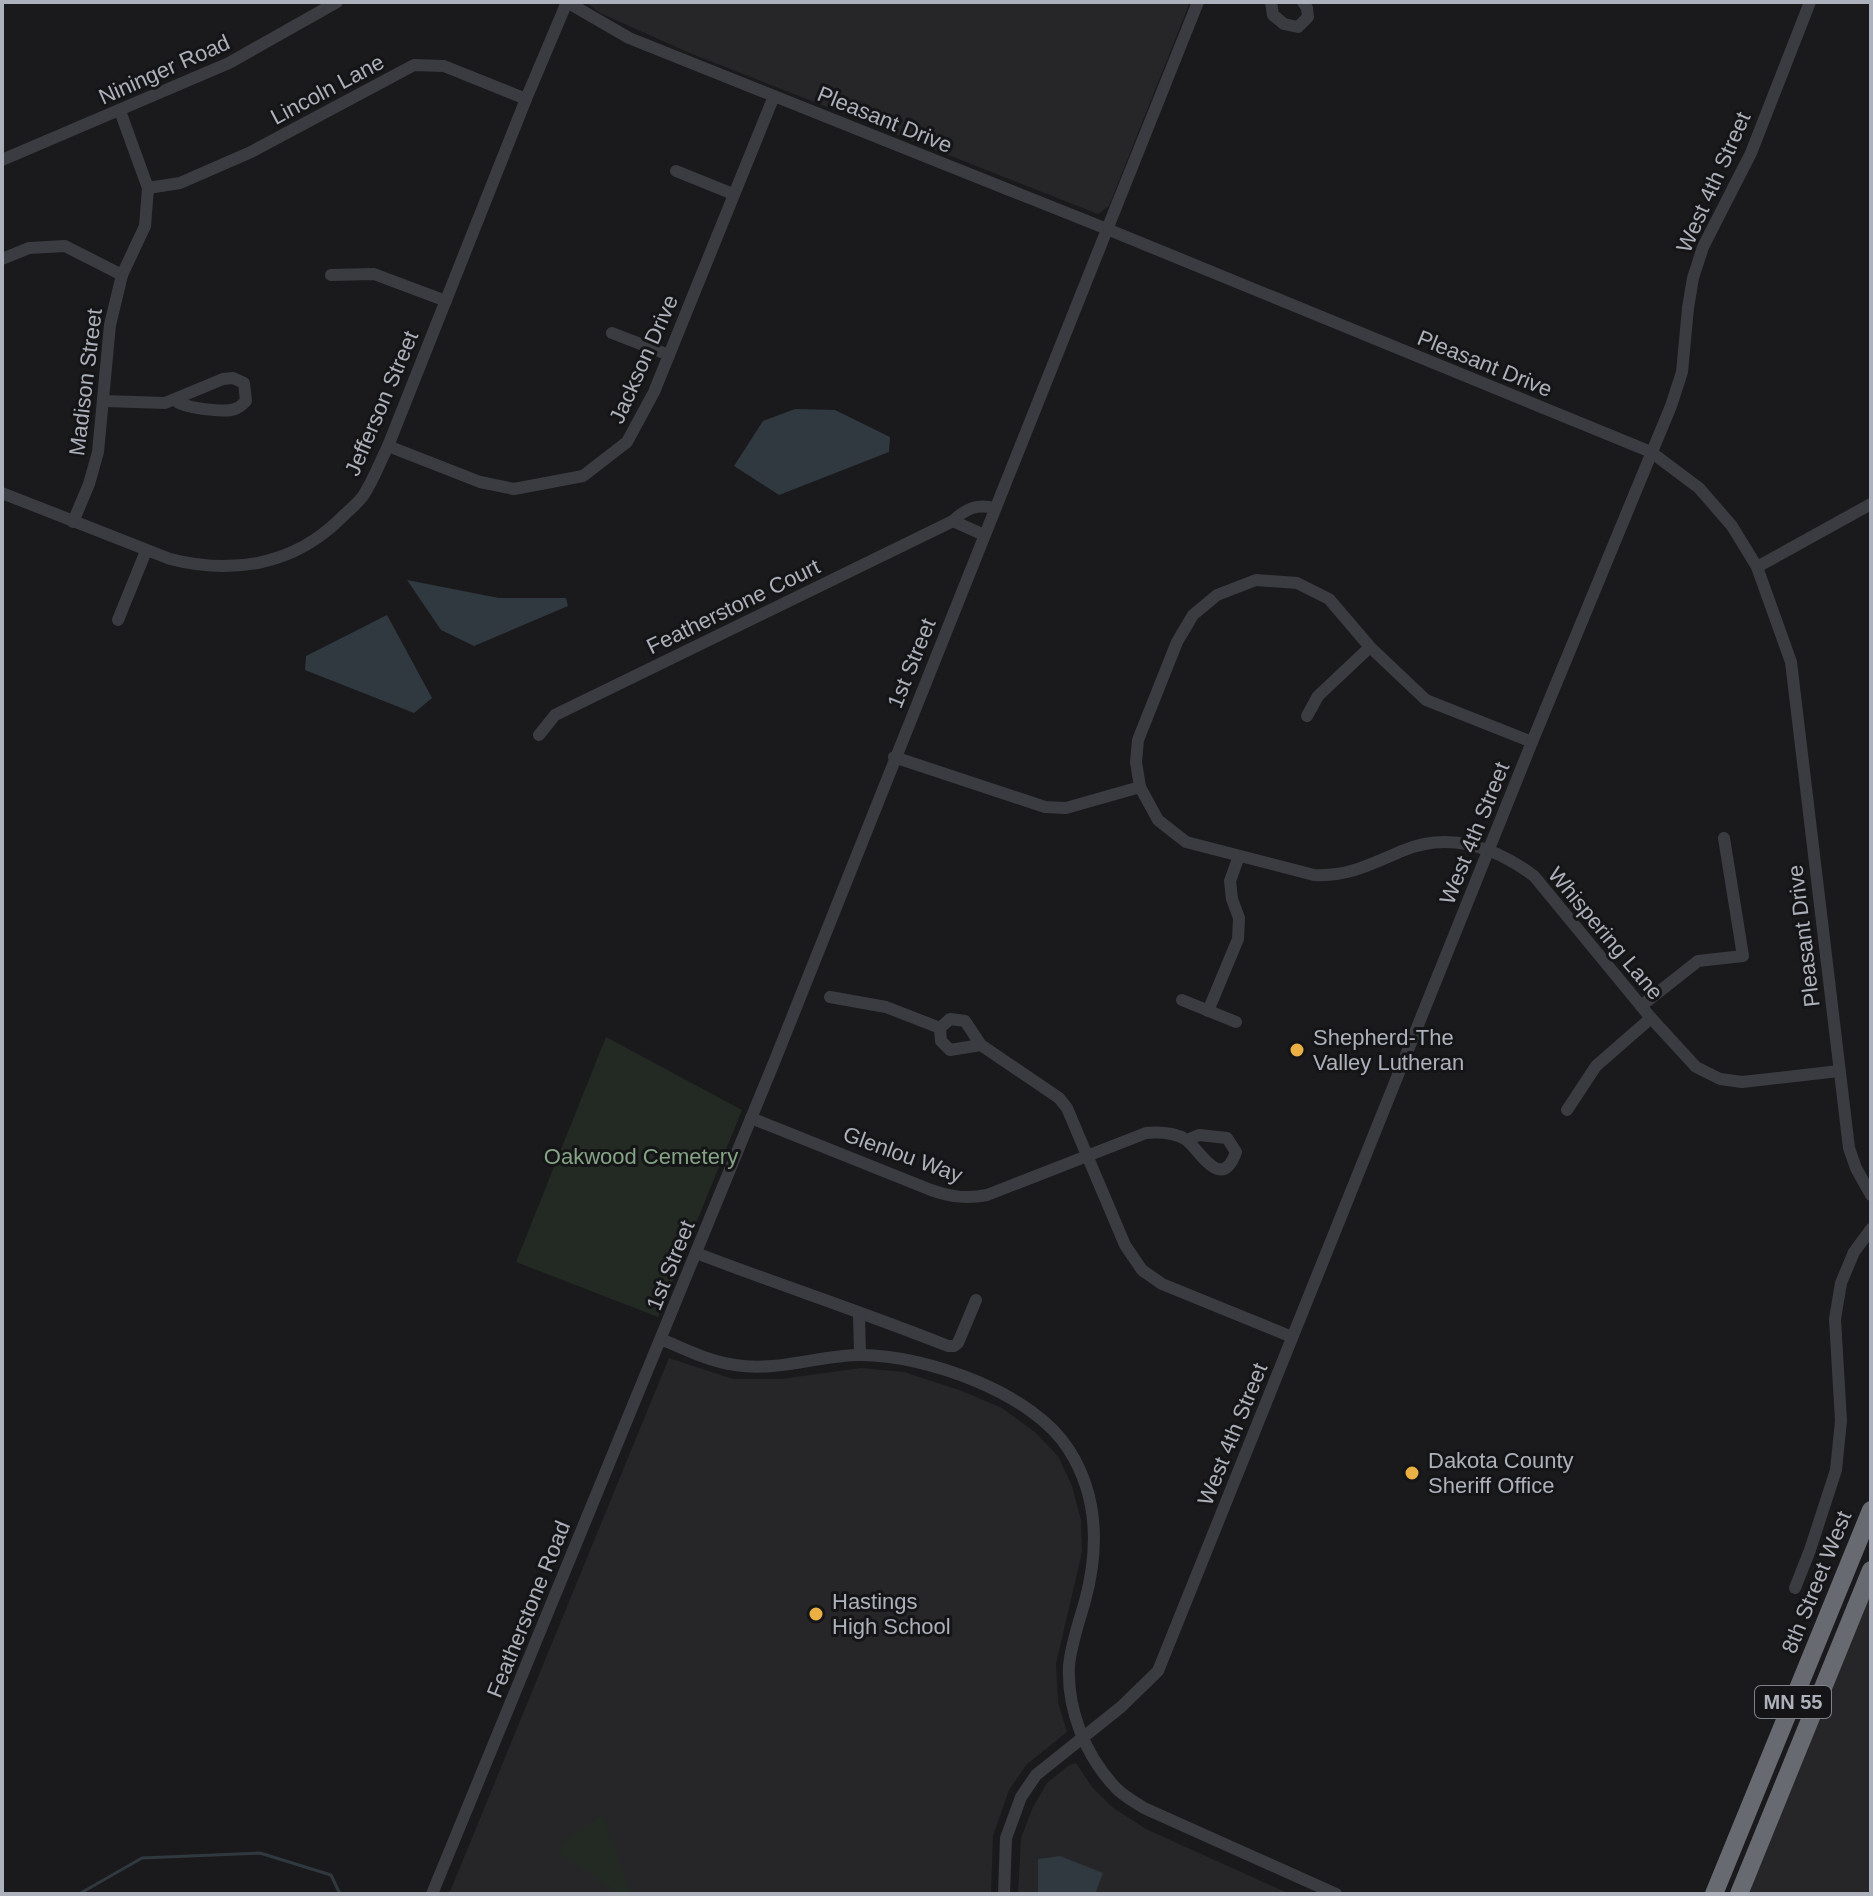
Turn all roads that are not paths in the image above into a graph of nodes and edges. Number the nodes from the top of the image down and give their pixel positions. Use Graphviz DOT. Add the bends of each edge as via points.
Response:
graph roads {
  1 [pos="337,2"];
  2 [pos="567,2"];
  3 [pos="1198,2"];
  4 [pos="1271,2"];
  5 [pos="1303,2"];
  6 [pos="1810,2"];
  7 [pos="774,96"];
  8 [pos="526,99"];
  9 [pos="120,111"];
  10 [pos="2,160"];
  11 [pos="676,171"];
  12 [pos="148,188"];
  13 [pos="733,194"];
  14 [pos="1107,229"];
  15 [pos="2,259"];
  16 [pos="122,275"];
  17 [pos="331,275"];
  18 [pos="446,301"];
  19 [pos="612,333"];
  20 [pos="669,355"];
  21 [pos="105,401"];
  22 [pos="176,401"];
  23 [pos="388,446"];
  24 [pos="1651,452"];
  25 [pos="2,493"];
  26 [pos="1871,504"];
  27 [pos="995,508"];
  28 [pos="953,521"];
  29 [pos="73,522"];
  30 [pos="984,535"];
  31 [pos="146,551"];
  32 [pos="1757,567"];
  33 [pos="118,620"];
  34 [pos="1370,647"];
  35 [pos="1307,716"];
  36 [pos="539,735"];
  37 [pos="1532,742"];
  38 [pos="894,757"];
  39 [pos="1140,787"];
  40 [pos="1724,838"];
  41 [pos="1489,851"];
  42 [pos="1239,856"];
  43 [pos="830,997"];
  44 [pos="1182,1000"];
  45 [pos="1641,1006"];
  46 [pos="1208,1011"];
  47 [pos="1651,1018"];
  48 [pos="1236,1022"];
  49 [pos="940,1028"];
  50 [pos="981,1045"];
  51 [pos="1839,1071"];
  52 [pos="1567,1110"];
  53 [pos="751,1118"];
  54 [pos="1187,1140"];
  55 [pos="1088,1156"];
  56 [pos="1871,1195"];
  57 [pos="1871,1229"];
  58 [pos="696,1253"];
  59 [pos="976,1300"];
  60 [pos="859,1313"];
  61 [pos="1292,1337"];
  62 [pos="661,1339"];
  63 [pos="860,1355"];
  64 [pos="1871,1510"];
  65 [pos="1871,1570"];
  66 [pos="1795,1588"];
  67 [pos="1082,1736"];
  68 [pos="432,1894"];
  69 [pos="1004,1894"];
  70 [pos="1336,1894"];
  71 [pos="1714,1894"];
  72 [pos="1739,1894"];
  1 -- 9 [label="street, Nininger Road" via="253,51"];
  2 -- 7 [label="street, Pleasant Drive" via="629,38"];
  2 -- 8 [label="street, Jefferson Street"];
  3 -- 14 [label="street, 1st Street"];
  4 -- 5 [label="street" via="1273,15 1298,27 1308,17"];
  6 -- 24 [label="street, West 4th Street" via="1751,153 1703,247 1693,278 1682,372"];
  7 -- 13 [label="street, Jackson Drive"];
  7 -- 14 [label="street, Pleasant Drive"];
  8 -- 12 [label="street, Lincoln Lane" via="444,66 414,65 251,152 180,183"];
  8 -- 18 [label="street, Jefferson Street"];
  9 -- 10 [label="street, Nininger Road"];
  9 -- 12 [label="street, Madison Street"];
  11 -- 13 [label="street"];
  12 -- 16 [label="street, Madison Street" via="145,226"];
  13 -- 20 [label="street, Jackson Drive"];
  14 -- 24 [label="street, Pleasant Drive"];
  14 -- 27 [label="street, 1st Street"];
  15 -- 16 [label="street" via="29,248 65,246"];
  16 -- 21 [label="street, Madison Street" via="110,325"];
  17 -- 18 [label="street" via="374,274"];
  18 -- 23 [label="street, Jefferson Street"];
  19 -- 20 [label="street"];
  20 -- 23 [label="street, Jackson Drive" via="627,442 583,476 514,489 480,482"];
  21 -- 22 [label="street"];
  21 -- 29 [label="street, Madison Street" via="98,452"];
  22 -- 22 [label="street" via="223,379 244,383 247,391 237,409 183,406"];
  23 -- 31 [label="street, Jefferson Street" via="363,495 327,532 288,555 218,568"];
  24 -- 32 [label="street, Pleasant Drive" via="1699,488 1732,526"];
  24 -- 37 [label="street, West 4th Street"];
  25 -- 29 [label="street, Jefferson Street"];
  26 -- 32 [label="street"];
  27 -- 28 [label="street, Featherstone Court" via="975,506"];
  27 -- 30 [label="street, 1st Street"];
  28 -- 30 [label="street"];
  28 -- 36 [label="street, Featherstone Court" via="555,715"];
  29 -- 31 [label="street, Jefferson Street"];
  30 -- 38 [label="street, 1st Street"];
  31 -- 33 [label="street"];
  32 -- 51 [label="street, Pleasant Drive" via="1791,662"];
  34 -- 35 [label="street" via="1318,696"];
  34 -- 37 [label="street" via="1426,700"];
  34 -- 39 [label="street" via="1329,599 1297,583 1256,580 1217,595 1193,615 1177,642 1138,740"];
  37 -- 41 [label="street, West 4th Street"];
  38 -- 39 [label="street" via="1045,807 1066,808"];
  38 -- 53 [label="street, 1st Street"];
  39 -- 42 [label="street, Whispering Lane" via="1158,820 1186,842"];
  40 -- 45 [label="street" via="1743,956 1698,961"];
  41 -- 42 [label="street, Whispering Lane" via="1466,842 1435,841 1333,876"];
  41 -- 45 [label="street, Whispering Lane" via="1534,876"];
  41 -- 61 [label="street, West 4th Street"];
  42 -- 46 [label="street" via="1230,881 1238,939"];
  43 -- 49 [label="street" via="886,1007"];
  44 -- 46 [label="street"];
  45 -- 47 [label="street, Whispering Lane"];
  46 -- 48 [label="street"];
  47 -- 51 [label="street, Whispering Lane" via="1696,1067 1720,1079 1742,1082"];
  47 -- 52 [label="street" via="1596,1066"];
  49 -- 50 [label="street" via="941,1041 950,1050"];
  49 -- 50 [label="street" via="958,1018"];
  50 -- 55 [label="street" via="1059,1098"];
  51 -- 56 [label="street, Pleasant Drive" via="1849,1148"];
  53 -- 55 [label="street, Glenlou Way" via="950,1196 987,1195"];
  53 -- 58 [label="street, 1st Street"];
  54 -- 55 [label="street, Glenlou Way" via="1146,1133"];
  55 -- 61 [label="street" via="1128,1251 1148,1276"];
  57 -- 66 [label="street" via="1841,1283 1835,1319 1841,1421 1836,1470"];
  58 -- 60 [label="street"];
  58 -- 62 [label="street, 1st Street"];
  59 -- 60 [label="street" via="954,1346"];
  60 -- 63 [label="street"];
  61 -- 67 [label="street, West 4th Street" via="1158,1671"];
  62 -- 63 [label="street" via="735,1365 780,1366"];
  62 -- 68 [label="street, Featherstone Road"];
  63 -- 67 [label="street" via="907,1359 1008,1397 1045,1423 1069,1449 1085,1481 1094,1518 1095,1554 1069,1665 1071,1700"];
  64 -- 71 [label="highway, 8th Street West / MN 55"];
  65 -- 72 [label="highway, 8th Street West / MN 55"];
  67 -- 69 [label="street" via="1036,1775 1021,1797 1006,1838"];
  67 -- 70 [label="street" via="1117,1790 1144,1808"];
}
